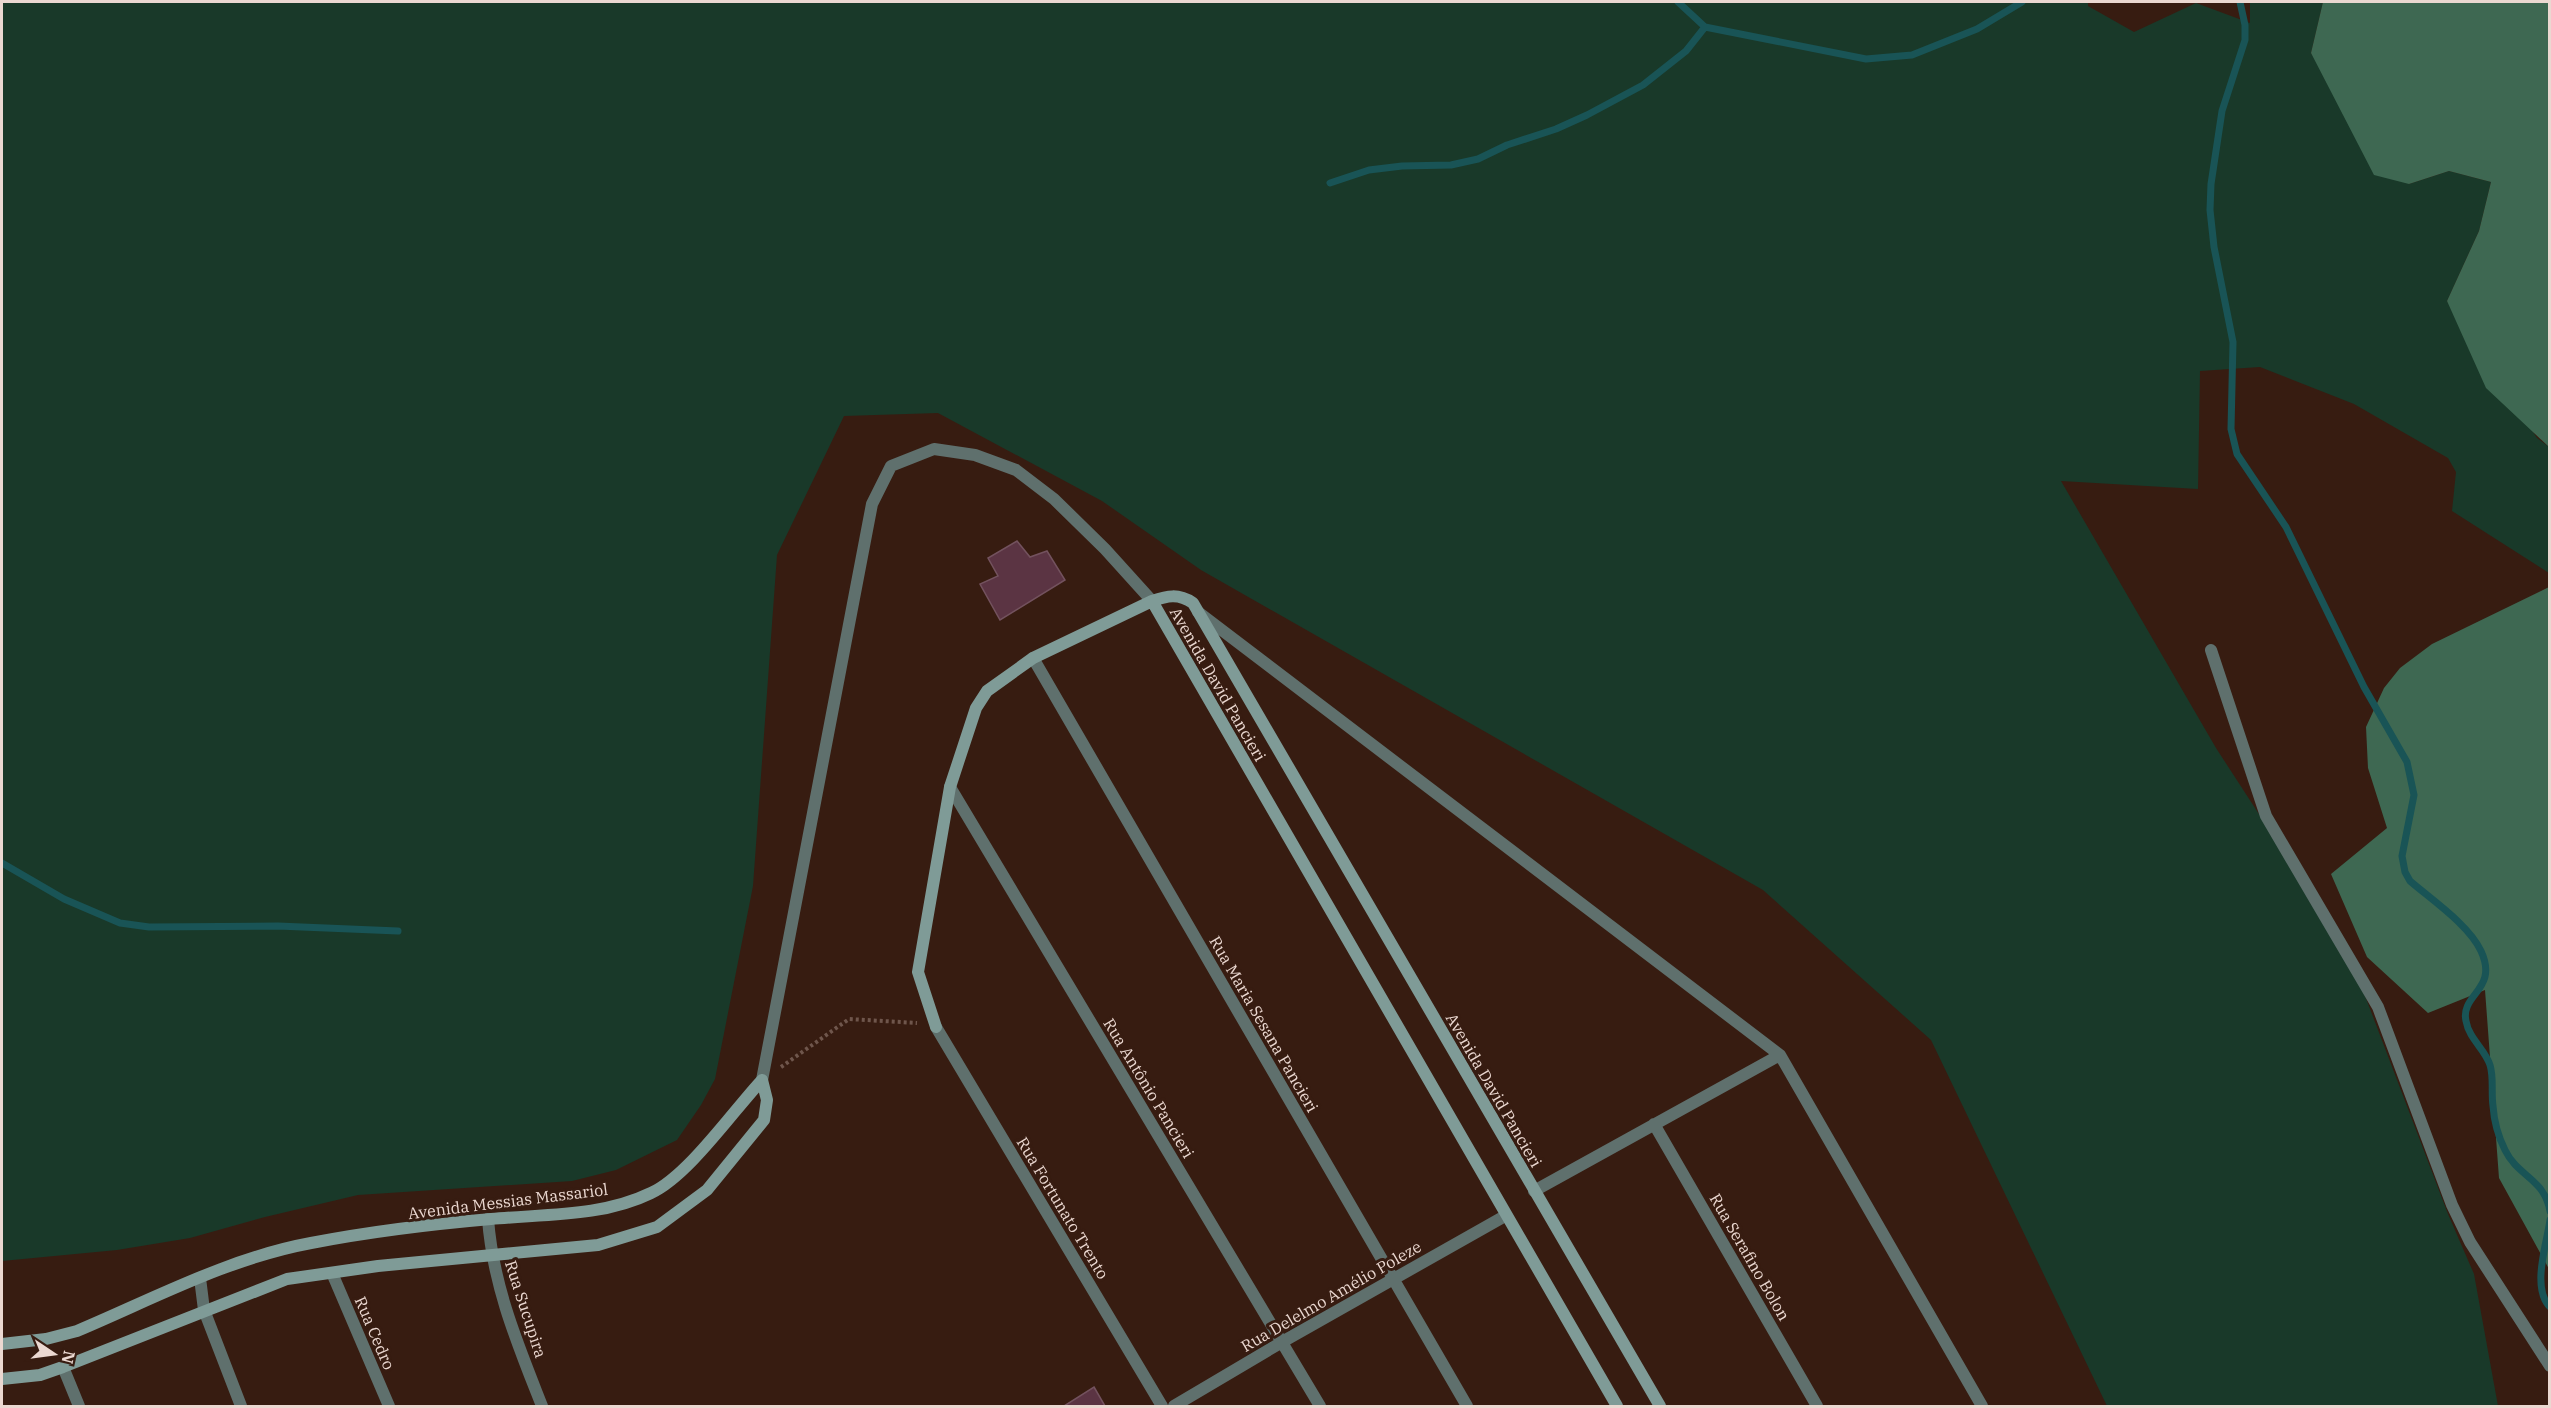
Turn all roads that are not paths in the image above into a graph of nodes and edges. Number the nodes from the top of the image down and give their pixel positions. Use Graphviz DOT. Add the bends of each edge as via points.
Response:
graph roads {
  1 [pos="1152,601"];
  2 [pos="1197,611"];
  3 [pos="2211,650"];
  4 [pos="1033,658"];
  5 [pos="950,787"];
  6 [pos="1780,1055"];
  7 [pos="762,1080"];
  8 [pos="1654,1124"];
  9 [pos="1534,1191"];
  10 [pos="1505,1216"];
  11 [pos="488,1219"];
  12 [pos="491,1255"];
  13 [pos="332,1273"];
  14 [pos="200,1278"];
  15 [pos="1394,1280"];
  16 [pos="204,1310"];
  17 [pos="1282,1342"];
  18 [pos="2,1344"];
  19 [pos="2550,1366"];
  20 [pos="63,1367"];
  21 [pos="2,1379"];
  22 [pos="79,1407"];
  23 [pos="241,1407"];
  24 [pos="389,1407"];
  25 [pos="543,1407"];
  26 [pos="1162,1407"];
  27 [pos="1174,1407"];
  28 [pos="1320,1407"];
  29 [pos="1467,1407"];
  30 [pos="1617,1407"];
  31 [pos="1660,1407"];
  32 [pos="1817,1407"];
  33 [pos="1982,1407"];
  1 -- 2 [label="street, Avenida David Pancieri" via="1178,596 1192,603"];
  1 -- 4 [label="street"];
  1 -- 7 [label="street" via="1080,524 1016,470 975,455 934,449 891,466 872,504"];
  1 -- 10 [label="street, Avenida David Pancieri"];
  2 -- 6 [label="street"];
  2 -- 9 [label="street, Avenida David Pancieri"];
  3 -- 19 [label="street" via="2266,816 2378,1007 2452,1206 2470,1242"];
  4 -- 5 [label="street" via="981,699"];
  4 -- 15 [label="street, Rua Maria Sesana Pancieri"];
  5 -- 17 [label="street, Rua Antônio Pancieri"];
  5 -- 26 [label="street, Rua Fortunato Trento" via="918,972 936,1027"];
  6 -- 8 [label="street"];
  6 -- 33 [label="street"];
  7 -- 11 [label="street, Avenida Messias Massariol" via="700,1151 654,1192 588,1212"];
  7 -- 12 [label="street" via="767,1100 764,1120 707,1190 657,1227 598,1245"];
  8 -- 9 [label="street"];
  8 -- 32 [label="street, Rua Serafino Bolon"];
  9 -- 31 [label="street, Avenida David Pancieri"];
  10 -- 15 [label="street, Rua Delelmo Amélio Poleze"];
  10 -- 30 [label="street, Avenida David Pancieri"];
  11 -- 12 [label="street, Rua Sucupira"];
  11 -- 14 [label="street, Avenida Messias Massariol" via="311,1243 268,1252"];
  12 -- 13 [label="street"];
  12 -- 25 [label="street, Rua Sucupira" via="513,1330"];
  13 -- 16 [label="street" via="287,1279"];
  13 -- 24 [label="street, Rua Cedro"];
  14 -- 16 [label="street"];
  14 -- 18 [label="street, Avenida Messias Massariol" via="77,1331 46,1340"];
  15 -- 17 [label="street, Rua Delelmo Amélio Poleze"];
  15 -- 29 [label="street, Rua Maria Sesana Pancieri"];
  16 -- 20 [label="street"];
  16 -- 23 [label="street"];
  17 -- 27 [label="street, Rua Delelmo Amélio Poleze"];
  17 -- 28 [label="street, Rua Antônio Pancieri"];
  20 -- 21 [label="street"];
  20 -- 22 [label="street"];
}
